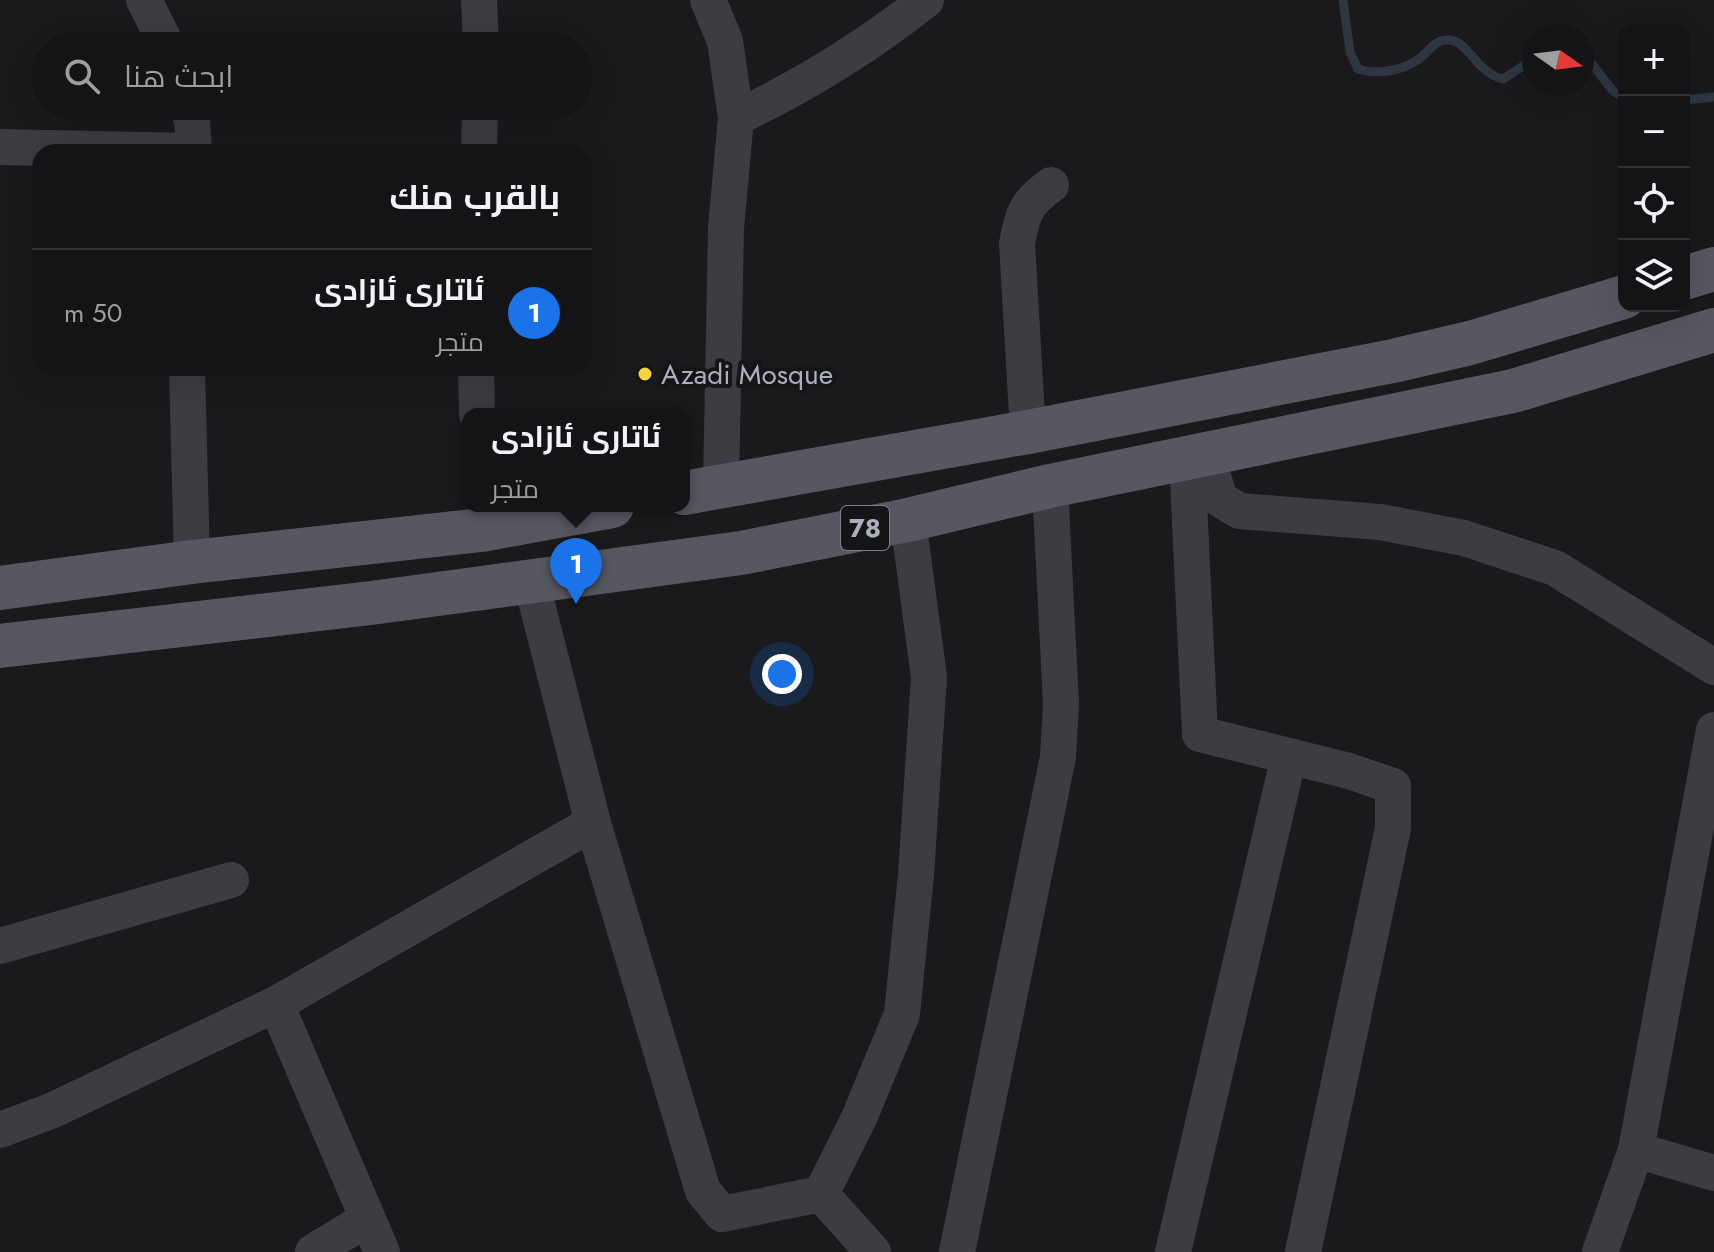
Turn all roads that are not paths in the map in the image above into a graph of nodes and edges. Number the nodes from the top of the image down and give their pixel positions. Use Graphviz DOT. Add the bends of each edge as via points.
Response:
graph roads {
  1 [pos="144,0"];
  2 [pos="479,0"];
  3 [pos="708,0"];
  4 [pos="926,0"];
  5 [pos="160,32"];
  6 [pos="480,32"];
  7 [pos="736,118"];
  8 [pos="192,120"];
  9 [pos="480,120"];
  10 [pos="194,144"];
  11 [pos="479,144"];
  12 [pos="0,147"];
  13 [pos="32,148"];
  14 [pos="1051,185"];
  15 [pos="1714,269"];
  16 [pos="1690,276"];
  17 [pos="1618,299"];
  18 [pos="1714,330"];
  19 [pos="1470,343"];
  20 [pos="1393,361"];
  21 [pos="187,376"];
  22 [pos="476,376"];
  23 [pos="1477,398"];
  24 [pos="477,408"];
  25 [pos="1400,414"];
  26 [pos="1028,432"];
  27 [pos="1196,456"];
  28 [pos="1050,486"];
  29 [pos="703,489"];
  30 [pos="546,512"];
  31 [pos="481,518"];
  32 [pos="908,520"];
  33 [pos="192,562"];
  34 [pos="531,581"];
  35 [pos="0,588"];
  36 [pos="0,646"];
  37 [pos="1714,667"];
  38 [pos="1714,730"];
  39 [pos="1289,756"];
  40 [pos="593,823"];
  41 [pos="231,880"];
  42 [pos="0,946"];
  43 [pos="276,1004"];
  44 [pos="0,1130"];
  45 [pos="1636,1150"];
  46 [pos="1712,1167"];
  47 [pos="821,1194"];
  48 [pos="367,1219"];
  49 [pos="313,1252"];
  50 [pos="382,1252"];
  51 [pos="873,1252"];
  52 [pos="957,1252"];
  53 [pos="1173,1252"];
  54 [pos="1303,1252"];
  55 [pos="1600,1252"];
  1 -- 5 [label="street"];
  2 -- 6 [label="street"];
  3 -- 7 [label="street" via="725,41"];
  4 -- 7 [label="street" via="788,93"];
  7 -- 29 [label="street"];
  8 -- 10 [label="street"];
  9 -- 11 [label="street"];
  12 -- 13 [label="street"];
  14 -- 26 [label="street" via="1021,218 1017,244"];
  15 -- 16 [label="main road"];
  17 -- 19 [label="main road, 78"];
  18 -- 23 [label="main road, 78"];
  19 -- 20 [label="main road, 78"];
  19 -- 23 [label="main road" via="1466,372"];
  20 -- 25 [label="main road" via="1406,386"];
  20 -- 26 [label="main road, 78"];
  21 -- 33 [label="street"];
  22 -- 24 [label="street"];
  23 -- 25 [label="main road, 78"];
  25 -- 27 [label="main road, 78"];
  26 -- 29 [label="main road, 78"];
  27 -- 28 [label="main road, 78"];
  27 -- 37 [label="street" via="1220,499 1239,511 1380,522 1464,538 1555,568"];
  27 -- 39 [label="street" via="1200,734"];
  28 -- 32 [label="main road, 78"];
  28 -- 52 [label="street" via="1061,704 1058,757"];
  30 -- 31 [label="main road"];
  31 -- 33 [label="main road"];
  32 -- 34 [label="main road, 78" via="741,553"];
  32 -- 47 [label="street" via="929,677 902,1014"];
  33 -- 35 [label="main road"];
  34 -- 36 [label="main road, 78"];
  34 -- 40 [label="street"];
  38 -- 45 [label="street"];
  39 -- 53 [label="street"];
  39 -- 54 [label="street" via="1393,786 1393,828"];
  40 -- 43 [label="street"];
  40 -- 47 [label="street" via="703,1191 722,1214"];
  41 -- 42 [label="street"];
  43 -- 44 [label="street"];
  43 -- 48 [label="street"];
  45 -- 46 [label="street"];
  45 -- 55 [label="street"];
  47 -- 51 [label="street"];
  48 -- 49 [label="street"];
  48 -- 50 [label="street"];
}
